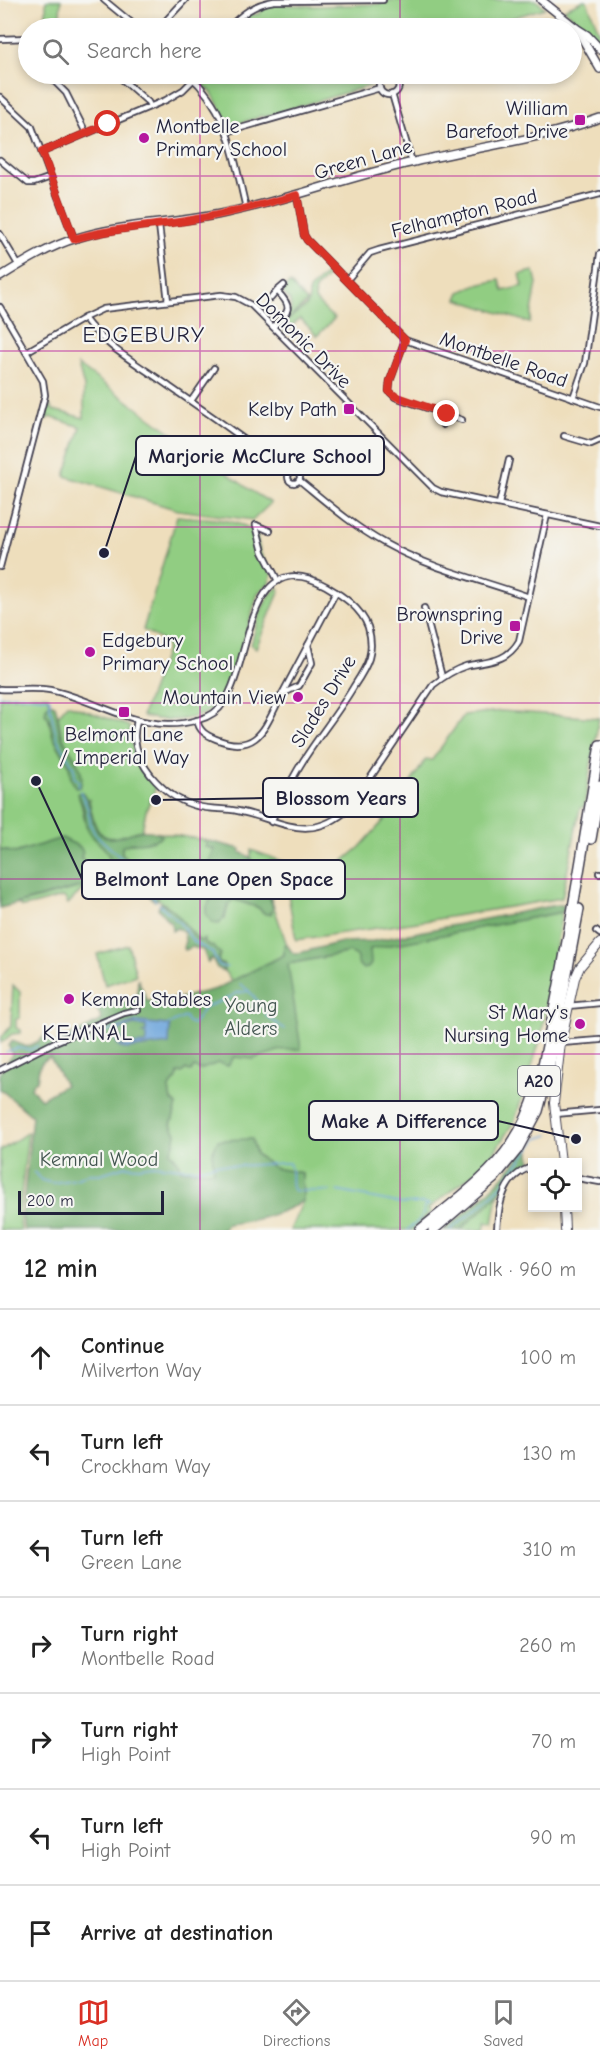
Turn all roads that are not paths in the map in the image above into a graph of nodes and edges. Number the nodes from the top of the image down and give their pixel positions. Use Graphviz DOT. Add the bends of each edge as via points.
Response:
graph roads {
  1 [pos="104,0"];
  2 [pos="185,0"];
  3 [pos="383,0"];
  4 [pos="541,0"];
  5 [pos="126,18"];
  6 [pos="168,18"];
  7 [pos="239,18"];
  8 [pos="561,18"];
  9 [pos="582,32"];
  10 [pos="18,38"];
  11 [pos="0,39"];
  12 [pos="582,42"];
  13 [pos="600,49"];
  14 [pos="600,69"];
  15 [pos="57,84"];
  16 [pos="127,84"];
  17 [pos="189,84"];
  18 [pos="198,84"];
  19 [pos="380,84"];
  20 [pos="399,84"];
  21 [pos="380,88"];
  22 [pos="392,94"];
  23 [pos="0,97"];
  24 [pos="150,106"];
  25 [pos="600,118"];
  26 [pos="227,132"];
  27 [pos="86,133"];
  28 [pos="42,152"];
  29 [pos="0,160"];
  30 [pos="412,162"];
  31 [pos="51,177"];
  32 [pos="600,194"];
  33 [pos="297,195"];
  34 [pos="246,209"];
  35 [pos="159,225"];
  36 [pos="0,234"];
  37 [pos="74,239"];
  38 [pos="600,254"];
  39 [pos="19,266"];
  40 [pos="0,277"];
  41 [pos="347,280"];
  42 [pos="284,285"];
  43 [pos="277,291"];
  44 [pos="271,298"];
  45 [pos="168,301"];
  46 [pos="0,307"];
  47 [pos="84,318"];
  48 [pos="273,327"];
  49 [pos="405,340"];
  50 [pos="26,352"];
  51 [pos="214,368"];
  52 [pos="573,398"];
  53 [pos="191,401"];
  54 [pos="600,407"];
  55 [pos="447,414"];
  56 [pos="462,420"];
  57 [pos="443,424"];
  58 [pos="564,436"];
  59 [pos="600,440"];
  60 [pos="509,460"];
  61 [pos="499,504"];
  62 [pos="547,514"];
  63 [pos="600,526"];
  64 [pos="270,531"];
  65 [pos="0,567"];
  66 [pos="278,581"];
  67 [pos="336,592"];
  68 [pos="529,597"];
  69 [pos="424,608"];
  70 [pos="308,645"];
  71 [pos="442,677"];
  72 [pos="0,689"];
  73 [pos="282,694"];
  74 [pos="136,720"];
  75 [pos="196,720"];
  76 [pos="600,745"];
  77 [pos="600,786"];
  78 [pos="271,822"];
  79 [pos="600,943"];
  80 [pos="600,1003"];
  81 [pos="568,1006"];
  82 [pos="138,1010"];
  83 [pos="600,1040"];
  84 [pos="561,1043"];
  85 [pos="0,1070"];
  86 [pos="600,1110"];
  87 [pos="555,1114"];
  88 [pos="560,1158"];
  89 [pos="528,1169"];
  90 [pos="582,1179"];
  91 [pos="600,1182"];
  92 [pos="564,1212"];
  93 [pos="420,1230"];
  94 [pos="432,1230"];
  95 [pos="497,1230"];
  96 [pos="565,1230"];
  1 -- 5 [label="street"];
  2 -- 6 [label="street"];
  3 -- 7 [label="street" via="274,1 248,10"];
  4 -- 8 [label="main road"];
  9 -- 13 [label="main road"];
  10 -- 11 [label="street"];
  12 -- 14 [label="main road"];
  15 -- 27 [label="street" via="66,93"];
  16 -- 24 [label="street"];
  17 -- 24 [label="street" via="179,93"];
  18 -- 26 [label="street" via="217,107"];
  19 -- 21 [label="street"];
  20 -- 22 [label="street"];
  21 -- 22 [label="street" via="384,94"];
  21 -- 26 [label="street"];
  22 -- 30 [label="street"];
  23 -- 28 [label="street" via="32,127"];
  24 -- 27 [label="street"];
  25 -- 30 [label="main road, Green Lane" via="525,140"];
  26 -- 34 [label="street"];
  27 -- 28 [label="street"];
  28 -- 31 [label="street"];
  29 -- 31 [label="street" via="28,183"];
  30 -- 33 [label="main road, Green Lane"];
  31 -- 37 [label="street"];
  32 -- 41 [label="street, Felhampton Road" via="379,250 370,254"];
  33 -- 34 [label="main road, Green Lane"];
  33 -- 41 [label="street, Montbelle Road" via="304,235"];
  34 -- 35 [label="main road, Green Lane"];
  35 -- 37 [label="main road, Green Lane"];
  35 -- 45 [label="street"];
  36 -- 39 [label="street"];
  37 -- 39 [label="main road, Green Lane"];
  38 -- 52 [label="street" via="585,363"];
  39 -- 40 [label="main road, Green Lane"];
  41 -- 49 [label="street, Montbelle Road"];
  42 -- 43 [label="street"];
  43 -- 44 [label="street"];
  43 -- 48 [label="street" via="289,309"];
  45 -- 47 [label="street, Domonic Drive" via="103,309"];
  45 -- 48 [label="street, Domonic Drive" via="236,297 251,305"];
  46 -- 50 [label="street"];
  47 -- 50 [label="street, Domonic Drive"];
  47 -- 53 [label="street" via="121,352"];
  48 -- 61 [label="street, Domonic Drive" via="433,488"];
  49 -- 52 [label="street, Montbelle Road"];
  49 -- 55 [label="street" via="389,391"];
  50 -- 65 [label="street" via="42,381 45,400"];
  51 -- 53 [label="street"];
  52 -- 54 [label="street, Montbelle Road"];
  53 -- 68 [label="street" via="290,473 291,481 299,480 361,529 392,547"];
  55 -- 56 [label="street"];
  55 -- 57 [label="street"];
  58 -- 59 [label="street" via="591,444"];
  60 -- 61 [label="street"];
  61 -- 62 [label="street, Domonic Drive"];
  62 -- 63 [label="street, Domonic Drive"];
  62 -- 68 [label="street"];
  64 -- 66 [label="street" via="256,525 263,552"];
  66 -- 67 [label="street, Slades Drive" via="303,577"];
  66 -- 75 [label="street" via="259,601 230,693 217,711"];
  67 -- 70 [label="street"];
  67 -- 78 [label="street, Slades Drive" via="365,620 370,642 368,661 298,768"];
  68 -- 71 [label="street" via="519,641 512,652 500,660 466,666"];
  69 -- 71 [label="street"];
  70 -- 73 [label="street"];
  70 -- 73 [label="street" via="312,663 299,686"];
  71 -- 78 [label="street" via="350,808 316,826 290,827"];
  72 -- 74 [label="street" via="52,691"];
  73 -- 75 [label="street" via="263,729 246,744 234,745 211,737"];
  74 -- 75 [label="street" via="164,725"];
  74 -- 78 [label="street" via="138,754 165,789 196,806 240,811"];
  76 -- 93 [label="highway, A20" via="559,986 534,1098 513,1142 486,1175"];
  77 -- 94 [label="highway, A20" via="543,1095 517,1150 494,1179"];
  79 -- 81 [label="main road" via="580,967"];
  80 -- 81 [label="street"];
  81 -- 84 [label="main road"];
  82 -- 85 [label="street" via="55,1042"];
  83 -- 84 [label="street"];
  84 -- 87 [label="main road" via="554,1090"];
  86 -- 87 [label="street"];
  87 -- 88 [label="main road"];
  89 -- 95 [label="street" via="517,1174 501,1198"];
  90 -- 91 [label="street"];
  92 -- 96 [label="main road"];
}
